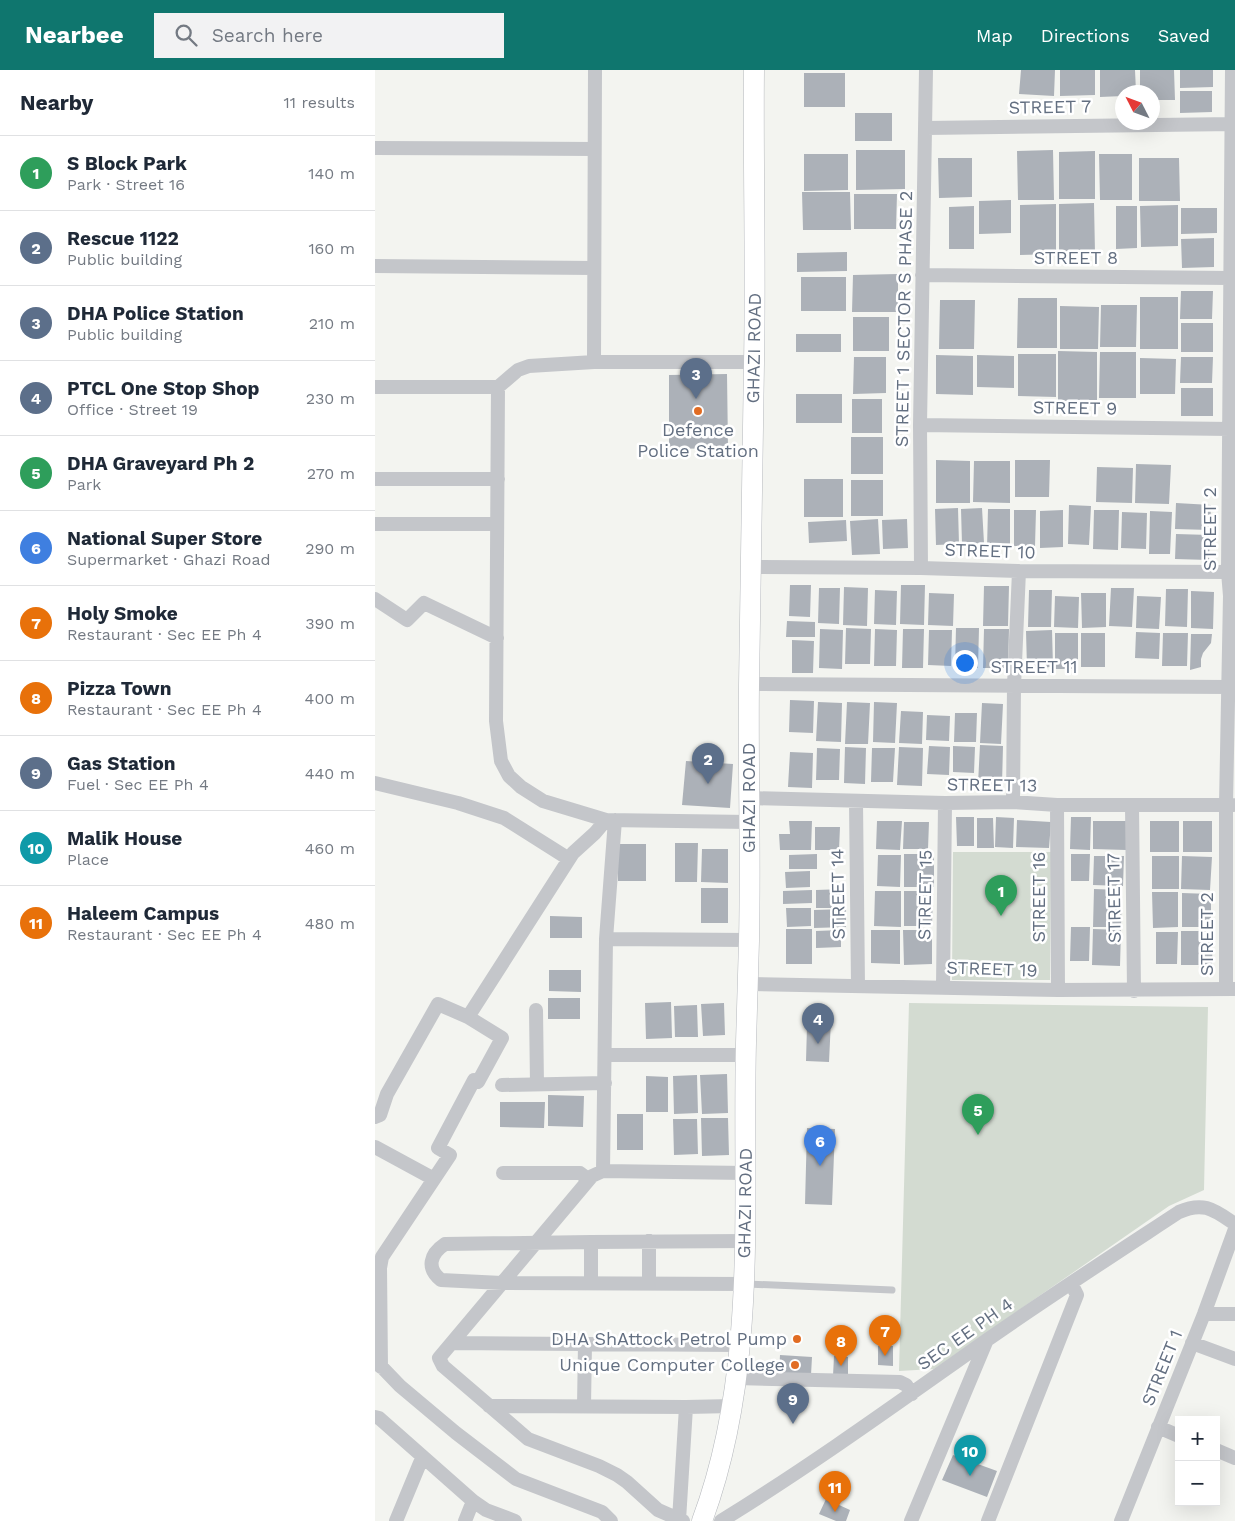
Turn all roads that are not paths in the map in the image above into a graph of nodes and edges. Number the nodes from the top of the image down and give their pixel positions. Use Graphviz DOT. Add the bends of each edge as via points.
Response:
graph roads {
  1 [pos="595,70"];
  2 [pos="754,70"];
  3 [pos="926,70"];
  4 [pos="1232,70"];
  5 [pos="1234,124"];
  6 [pos="925,128"];
  7 [pos="375,148"];
  8 [pos="594,149"];
  9 [pos="375,266"];
  10 [pos="593,268"];
  11 [pos="922,275"];
  12 [pos="1230,278"];
  13 [pos="594,362"];
  14 [pos="754,362"];
  15 [pos="375,386"];
  16 [pos="498,387"];
  17 [pos="920,425"];
  18 [pos="1232,428"];
  19 [pos="375,479"];
  20 [pos="498,479"];
  21 [pos="375,524"];
  22 [pos="497,524"];
  23 [pos="751,567"];
  24 [pos="921,568"];
  25 [pos="1019,571"];
  26 [pos="1228,572"];
  27 [pos="1232,596"];
  28 [pos="375,599"];
  29 [pos="497,638"];
  30 [pos="749,684"];
  31 [pos="1015,686"];
  32 [pos="1228,687"];
  33 [pos="375,783"];
  34 [pos="749,798"];
  35 [pos="856,802"];
  36 [pos="1013,802"];
  37 [pos="945,803"];
  38 [pos="1057,805"];
  39 [pos="1132,805"];
  40 [pos="1230,805"];
  41 [pos="611,820"];
  42 [pos="749,822"];
  43 [pos="569,859"];
  44 [pos="606,938"];
  45 [pos="749,940"];
  46 [pos="747,984"];
  47 [pos="858,986"];
  48 [pos="943,987"];
  49 [pos="1231,989"];
  50 [pos="1058,990"];
  51 [pos="1133,991"];
  52 [pos="536,1010"];
  53 [pos="468,1017"];
  54 [pos="605,1054"];
  55 [pos="745,1055"];
  56 [pos="605,1082"];
  57 [pos="537,1084"];
  58 [pos="502,1085"];
  59 [pos="375,1117"];
  60 [pos="375,1147"];
  61 [pos="603,1172"];
  62 [pos="746,1172"];
  63 [pos="503,1173"];
  64 [pos="435,1179"];
  65 [pos="588,1179"];
  66 [pos="1235,1224"];
  67 [pos="1235,1229"];
  68 [pos="649,1241"];
  69 [pos="745,1241"];
  70 [pos="591,1242"];
  71 [pos="536,1243"];
  72 [pos="378,1261"];
  73 [pos="502,1283"];
  74 [pos="591,1283"];
  75 [pos="649,1283"];
  76 [pos="1071,1283"];
  77 [pos="744,1284"];
  78 [pos="892,1290"];
  79 [pos="1204,1314"];
  80 [pos="1235,1314"];
  81 [pos="986,1341"];
  82 [pos="453,1343"];
  83 [pos="1193,1343"];
  84 [pos="585,1344"];
  85 [pos="740,1345"];
  86 [pos="1235,1359"];
  87 [pos="378,1364"];
  88 [pos="736,1378"];
  89 [pos="912,1394"];
  90 [pos="489,1406"];
  91 [pos="585,1406"];
  92 [pos="733,1406"];
  93 [pos="686,1407"];
  94 [pos="375,1417"];
  95 [pos="1158,1427"];
  96 [pos="1175,1434"];
  97 [pos="1220,1452"];
  98 [pos="1235,1458"];
  99 [pos="424,1459"];
  100 [pos="473,1501"];
  101 [pos="681,1520"];
  102 [pos="396,1521"];
  103 [pos="465,1521"];
  104 [pos="515,1521"];
  105 [pos="611,1521"];
  106 [pos="702,1521"];
  107 [pos="721,1521"];
  108 [pos="911,1521"];
  109 [pos="988,1521"];
  110 [pos="1121,1521"];
  1 -- 8 [label="street"];
  2 -- 14 [label="main road, GHAZI ROAD"];
  3 -- 6 [label="street, STREET 1 SECTOR S PHASE 2"];
  4 -- 5 [label="street, STREET 2"];
  5 -- 6 [label="street, STREET 7"];
  5 -- 12 [label="street, STREET 2"];
  6 -- 11 [label="street, STREET 1 SECTOR S PHASE 2"];
  7 -- 8 [label="street"];
  8 -- 10 [label="street"];
  9 -- 10 [label="street"];
  10 -- 13 [label="street"];
  11 -- 12 [label="street, STREET 8"];
  11 -- 17 [label="street, STREET 1 SECTOR S PHASE 2"];
  12 -- 18 [label="street, STREET 2"];
  13 -- 14 [label="street"];
  13 -- 16 [label="street" via="529,366 518,370"];
  14 -- 23 [label="main road, GHAZI ROAD"];
  15 -- 16 [label="street"];
  16 -- 20 [label="street"];
  17 -- 18 [label="street, STREET 9"];
  17 -- 24 [label="street, STREET 1 SECTOR S PHASE 2"];
  18 -- 26 [label="street, STREET 2"];
  19 -- 20 [label="street"];
  20 -- 22 [label="street"];
  21 -- 22 [label="street"];
  22 -- 29 [label="street"];
  23 -- 24 [label="street, STREET 10"];
  23 -- 30 [label="main road, GHAZI ROAD"];
  24 -- 25 [label="street, STREET 10"];
  25 -- 26 [label="street, STREET 10"];
  25 -- 31 [label="street"];
  26 -- 27 [label="street, STREET 2"];
  27 -- 32 [label="street, STREET 2"];
  28 -- 29 [label="street" via="407,620 424,603"];
  29 -- 41 [label="street" via="496,721 501,761 509,776 521,788 543,801"];
  30 -- 31 [label="street, STREET 11"];
  30 -- 34 [label="main road, GHAZI ROAD"];
  31 -- 32 [label="street, STREET 11"];
  31 -- 36 [label="street"];
  32 -- 40 [label="street, STREET 2"];
  33 -- 43 [label="street" via="458,802 504,818"];
  34 -- 35 [label="street, STREET 13"];
  34 -- 42 [label="main road, GHAZI ROAD"];
  35 -- 37 [label="street, STREET 13"];
  35 -- 47 [label="street, STREET 14"];
  36 -- 37 [label="street, STREET 13"];
  36 -- 38 [label="street, STREET 13"];
  37 -- 48 [label="street, STREET 15"];
  38 -- 39 [label="street, STREET 13"];
  38 -- 50 [label="street, STREET 16"];
  39 -- 40 [label="street, STREET 13"];
  39 -- 51 [label="street, STREET 17"];
  40 -- 49 [label="street, STREET 2"];
  41 -- 42 [label="street"];
  41 -- 43 [label="street"];
  41 -- 44 [label="street"];
  42 -- 45 [label="main road, GHAZI ROAD"];
  43 -- 53 [label="street"];
  44 -- 45 [label="street"];
  44 -- 54 [label="street"];
  45 -- 46 [label="main road, GHAZI ROAD"];
  46 -- 47 [label="street, STREET 19"];
  46 -- 55 [label="main road, GHAZI ROAD"];
  47 -- 48 [label="street, STREET 19"];
  48 -- 50 [label="street, STREET 19"];
  49 -- 51 [label="street, STREET 19"];
  50 -- 51 [label="street, STREET 19"];
  52 -- 57 [label="street"];
  53 -- 59 [label="street" via="438,1004 387,1094 380,1114"];
  53 -- 64 [label="street" via="502,1038 478,1082 474,1080 438,1148 450,1155"];
  54 -- 55 [label="street"];
  54 -- 56 [label="street"];
  55 -- 62 [label="main road, GHAZI ROAD"];
  56 -- 57 [label="street"];
  56 -- 61 [label="street"];
  57 -- 58 [label="street"];
  60 -- 64 [label="street"];
  61 -- 62 [label="street"];
  61 -- 65 [label="street"];
  62 -- 69 [label="main road, GHAZI ROAD"];
  63 -- 65 [label="street" via="580,1173"];
  64 -- 72 [label="street"];
  65 -- 71 [label="street"];
  66 -- 76 [label="street, SEC EE PH 4" via="1209,1208 1190,1207"];
  67 -- 79 [label="street, STREET 1"];
  68 -- 69 [label="street"];
  68 -- 70 [label="street"];
  68 -- 75 [label="street"];
  69 -- 77 [label="main road, GHAZI ROAD"];
  70 -- 71 [label="street"];
  70 -- 74 [label="street"];
  71 -- 73 [label="street"];
  71 -- 73 [label="street" via="445,1244 432,1256 434,1274 441,1280"];
  72 -- 87 [label="street"];
  73 -- 74 [label="street"];
  73 -- 82 [label="street"];
  74 -- 75 [label="street"];
  75 -- 77 [label="street"];
  76 -- 81 [label="street, SEC EE PH 4"];
  76 -- 109 [label="street" via="1077,1295"];
  77 -- 78 [label="lane"];
  77 -- 85 [label="main road, GHAZI ROAD"];
  79 -- 80 [label="street"];
  79 -- 83 [label="street, STREET 1"];
  81 -- 89 [label="street, SEC EE PH 4"];
  81 -- 108 [label="street"];
  82 -- 84 [label="street"];
  82 -- 90 [label="street" via="439,1358 440,1362"];
  83 -- 86 [label="street"];
  83 -- 95 [label="street, STREET 1"];
  84 -- 85 [label="street"];
  84 -- 91 [label="street"];
  85 -- 88 [label="main road, GHAZI ROAD"];
  87 -- 105 [label="street" via="456,1433 516,1479 602,1512"];
  88 -- 89 [label="street" via="900,1382"];
  88 -- 92 [label="main road, GHAZI ROAD"];
  89 -- 107 [label="street, SEC EE PH 4"];
  90 -- 91 [label="street"];
  90 -- 101 [label="street" via="528,1439 617,1475 658,1510"];
  91 -- 93 [label="street"];
  92 -- 93 [label="street"];
  92 -- 106 [label="main road, GHAZI ROAD" via="718,1474"];
  93 -- 101 [label="street"];
  94 -- 99 [label="street"];
  95 -- 96 [label="street"];
  95 -- 110 [label="street, STREET 1"];
  97 -- 98 [label="street"];
  99 -- 100 [label="street"];
  99 -- 102 [label="street"];
  100 -- 103 [label="street"];
  100 -- 104 [label="street" via="486,1510"];
}
